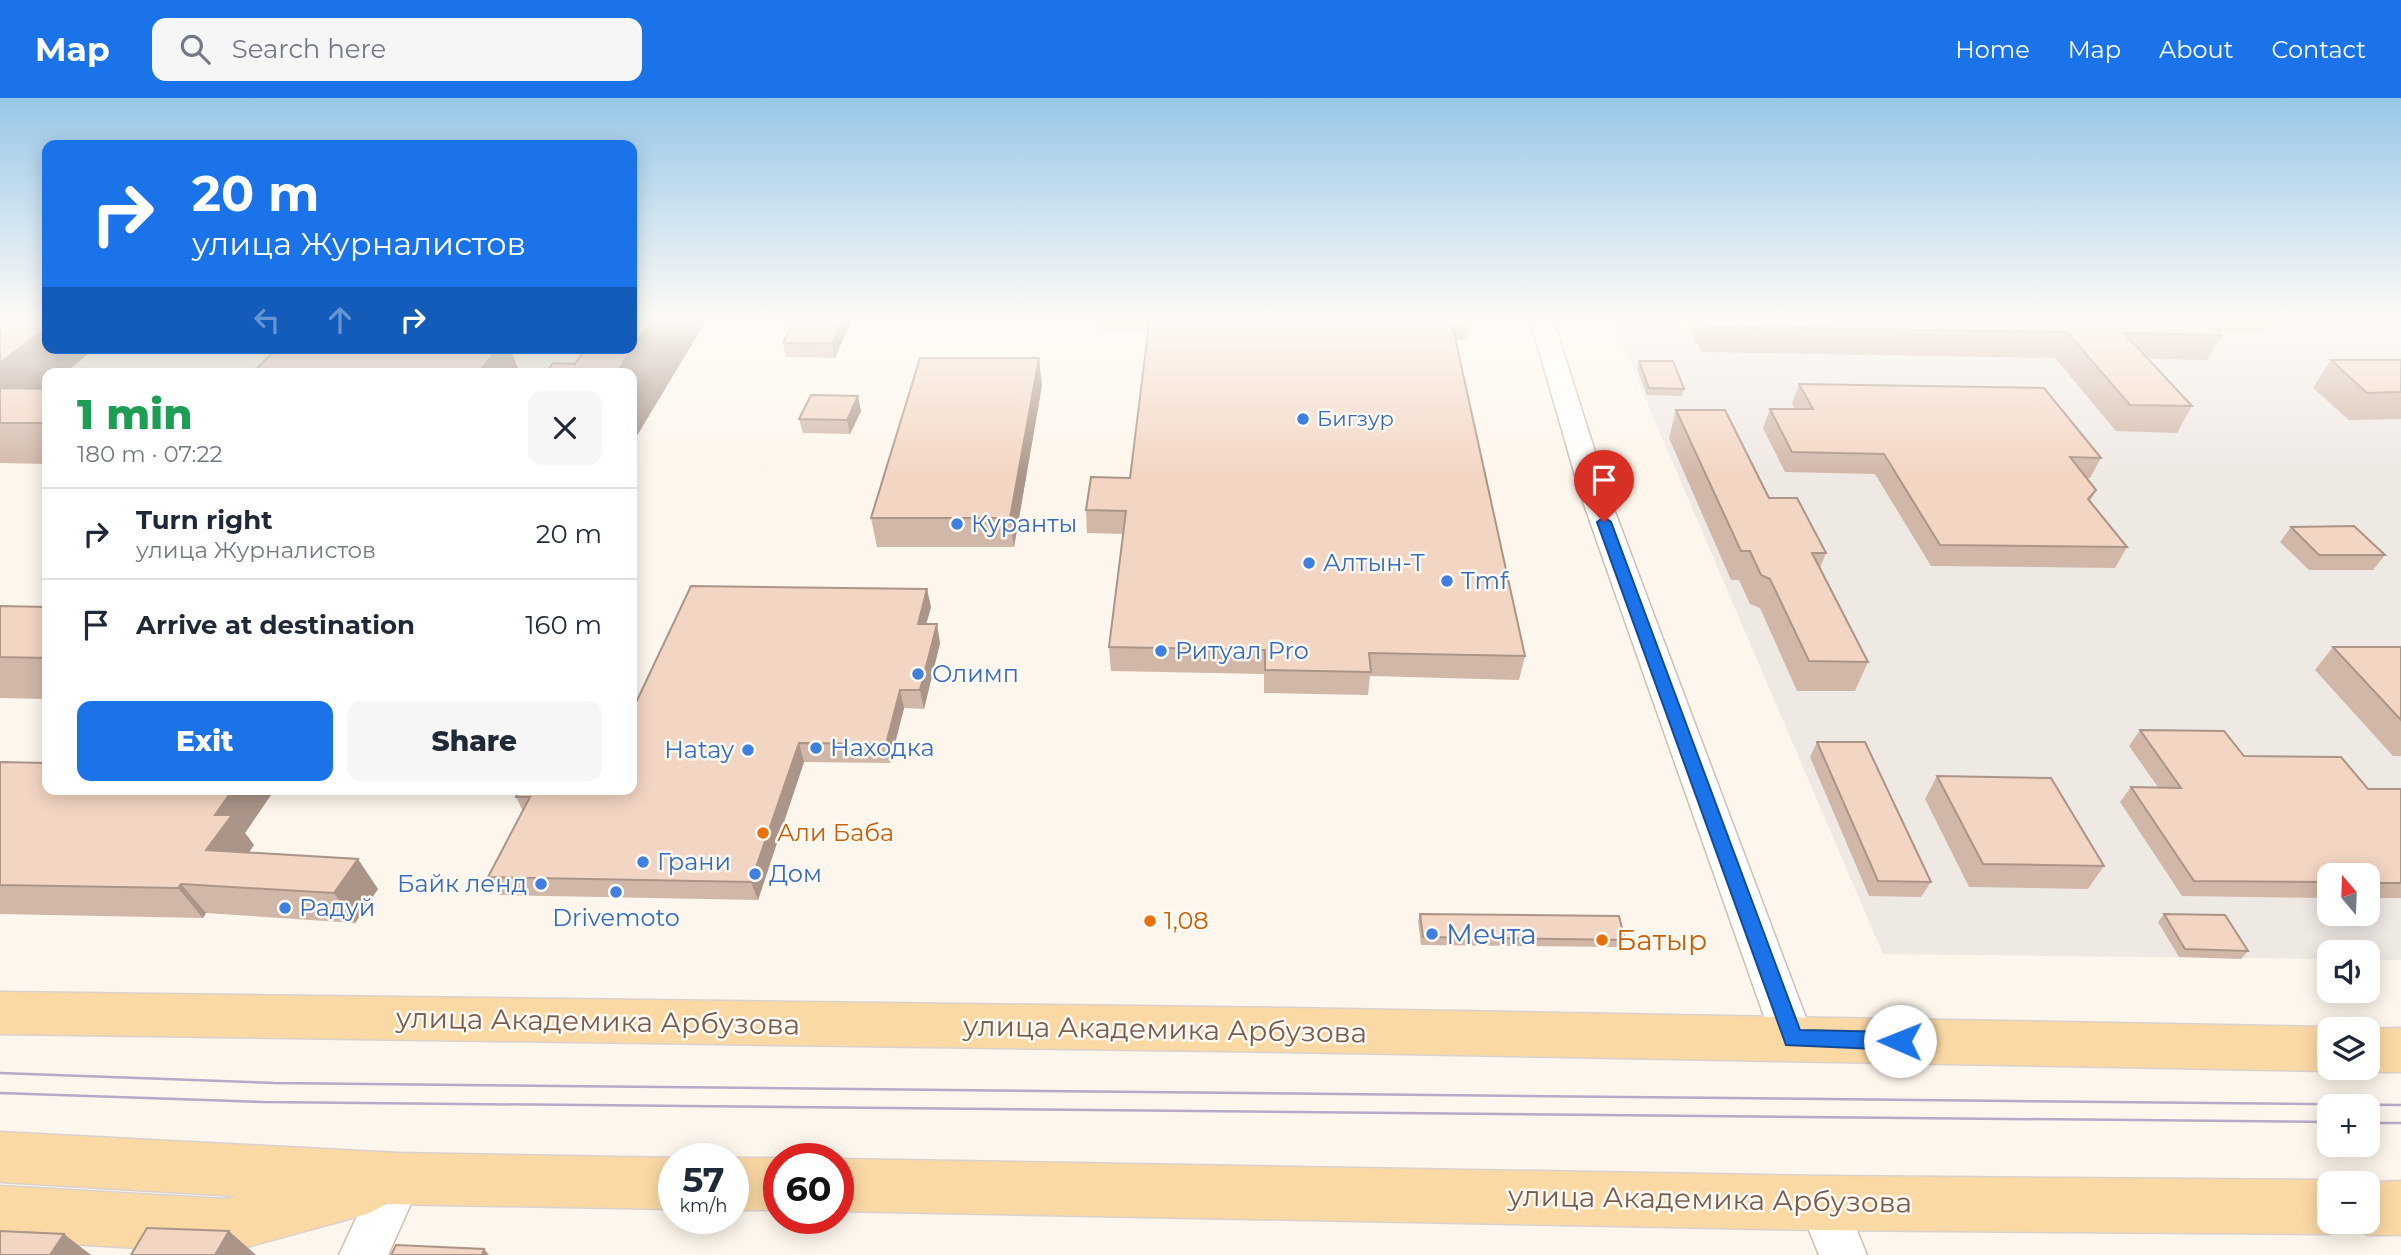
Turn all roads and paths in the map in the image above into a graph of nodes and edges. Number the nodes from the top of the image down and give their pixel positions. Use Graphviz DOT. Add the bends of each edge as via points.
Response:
graph roads {
  1 [pos="1556,370"];
  2 [pos="0,1013"];
  3 [pos="1793,1039"];
  4 [pos="2317,1049"];
  5 [pos="2380,1050"];
  6 [pos="2401,1050"];
  7 [pos="0,1157"];
  8 [pos="399,1179"];
  9 [pos="658,1183"];
  10 [pos="854,1185"];
  11 [pos="1822,1203"];
  12 [pos="2317,1207"];
  13 [pos="2380,1208"];
  14 [pos="2401,1208"];
  15 [pos="0,1213"];
  16 [pos="363,1255"];
  17 [pos="1843,1255"];
  1 -- 3 [label="street" via="1595,496"];
  2 -- 3 [label="main road, улица Академика Арбузова"];
  3 -- 4 [label="main road, улица Академика Арбузова"];
  5 -- 6 [label="main road"];
  7 -- 8 [label="main road"];
  8 -- 9 [label="main road"];
  8 -- 15 [label="main road" via="225,1226"];
  8 -- 16 [label="street"];
  10 -- 11 [label="main road, улица Академика Арбузова"];
  11 -- 12 [label="main road, улица Академика Арбузова"];
  11 -- 17 [label="street"];
  13 -- 14 [label="main road"];
}
